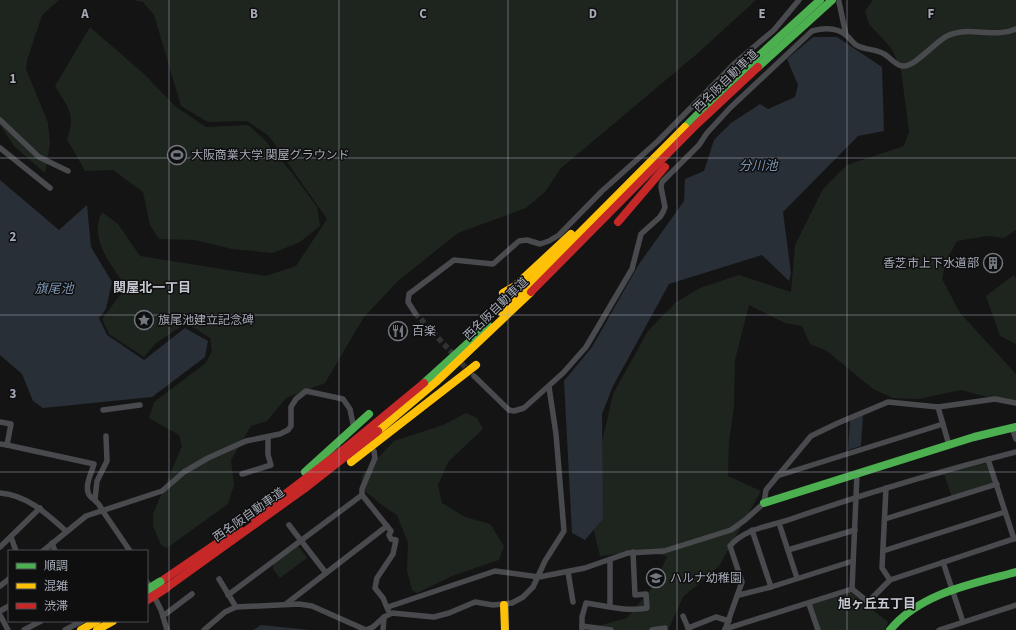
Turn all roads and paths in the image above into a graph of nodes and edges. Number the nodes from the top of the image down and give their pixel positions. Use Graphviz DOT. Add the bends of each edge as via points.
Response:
graph roads {
  1 [pos="799,0"];
  2 [pos="820,0"];
  3 [pos="835,1"];
  4 [pos="1016,29"];
  5 [pos="846,35"];
  6 [pos="0,120"];
  7 [pos="697,125"];
  8 [pos="0,148"];
  9 [pos="647,166"];
  10 [pos="68,171"];
  11 [pos="50,188"];
  12 [pos="618,222"];
  13 [pos="504,293"];
  14 [pos="415,313"];
  15 [pos="476,365"];
  16 [pos="474,376"];
  17 [pos="549,387"];
  18 [pos="1016,403"];
  19 [pos="140,405"];
  20 [pos="938,407"];
  21 [pos="103,410"];
  22 [pos="369,414"];
  23 [pos="0,422"];
  24 [pos="354,424"];
  25 [pos="943,424"];
  26 [pos="1014,427"];
  27 [pos="106,436"];
  28 [pos="268,437"];
  29 [pos="1016,439"];
  30 [pos="0,444"];
  31 [pos="949,445"];
  32 [pos="6,446"];
  33 [pos="374,451"];
  34 [pos="1016,452"];
  35 [pos="988,459"];
  36 [pos="242,474"];
  37 [pos="857,474"];
  38 [pos="777,476"];
  39 [pos="997,484"];
  40 [pos="886,488"];
  41 [pos="3,493"];
  42 [pos="301,493"];
  43 [pos="362,495"];
  44 [pos="856,497"];
  45 [pos="0,499"];
  46 [pos="95,499"];
  47 [pos="764,503"];
  48 [pos="40,508"];
  49 [pos="102,510"];
  50 [pos="1005,512"];
  51 [pos="254,518"];
  52 [pos="885,519"];
  53 [pos="779,524"];
  54 [pos="289,525"];
  55 [pos="387,526"];
  56 [pos="752,530"];
  57 [pos="854,530"];
  58 [pos="66,531"];
  59 [pos="11,538"];
  60 [pos="1015,538"];
  61 [pos="302,541"];
  62 [pos="52,543"];
  63 [pos="0,547"];
  64 [pos="16,550"];
  65 [pos="44,550"];
  66 [pos="55,550"];
  67 [pos="129,550"];
  68 [pos="788,550"];
  69 [pos="884,550"];
  70 [pos="633,552"];
  71 [pos="610,560"];
  72 [pos="853,561"];
  73 [pos="943,562"];
  74 [pos="568,572"];
  75 [pos="1016,572"];
  76 [pos="326,573"];
  77 [pos="539,578"];
  78 [pos="797,578"];
  79 [pos="219,579"];
  80 [pos="8,580"];
  81 [pos="890,580"];
  82 [pos="148,584"];
  83 [pos="163,585"];
  84 [pos="0,586"];
  85 [pos="771,587"];
  86 [pos="852,589"];
  87 [pos="148,590"];
  88 [pos="952,592"];
  89 [pos="192,594"];
  90 [pos="228,595"];
  91 [pos="739,595"];
  92 [pos="148,599"];
  93 [pos="573,602"];
  94 [pos="286,604"];
  95 [pos="809,604"];
  96 [pos="504,605"];
  97 [pos="1016,605"];
  98 [pos="236,606"];
  99 [pos="610,606"];
  100 [pos="388,607"];
  101 [pos="0,615"];
  102 [pos="163,616"];
  103 [pos="386,616"];
  104 [pos="683,616"];
  105 [pos="729,621"];
  106 [pos="40,622"];
  107 [pos="80,622"];
  108 [pos="95,622"];
  109 [pos="110,622"];
  110 [pos="963,622"];
  111 [pos="582,628"];
  112 [pos="689,629"];
  113 [pos="8,630"];
  114 [pos="24,630"];
  115 [pos="65,630"];
  116 [pos="81,630"];
  117 [pos="97,630"];
  118 [pos="167,630"];
  119 [pos="204,630"];
  120 [pos="366,630"];
  121 [pos="383,630"];
  122 [pos="505,630"];
  123 [pos="611,630"];
  124 [pos="652,630"];
  125 [pos="666,630"];
  126 [pos="725,630"];
  127 [pos="818,630"];
  128 [pos="890,630"];
  129 [pos="939,630"];
  1 -- 14 [label="street" via="774,30 735,63 559,235 540,244 527,240 519,242 494,264 454,260 409,294 408,302"];
  2 -- 9 [label="main road, 西名阪自動車道" via="726,85"];
  3 -- 5 [label="street"];
  3 -- 7 [label="main road, 西名阪自動車道" via="761,63"];
  4 -- 5 [label="street" via="1004,34 959,32 948,35 906,66 900,66 879,51 859,47"];
  5 -- 17 [label="street" via="838,30 825,29 806,34 730,108 699,145 662,182 660,187 663,212 641,234 635,261 627,279 586,346"];
  6 -- 10 [label="street" via="39,157"];
  7 -- 12 [label="main road" via="695,135 648,185"];
  7 -- 42 [label="main road, 西名阪自動車道" via="475,346 379,431"];
  8 -- 11 [label="street"];
  9 -- 13 [label="main road" via="641,167 515,286"];
  9 -- 51 [label="main road, 西名阪自動車道" via="513,301 434,374 345,450"];
  15 -- 42 [label="main road" via="309,494"];
  16 -- 17 [label="street" via="509,410 514,411 524,408"];
  17 -- 77 [label="street" via="564,523 561,537 545,561"];
  18 -- 20 [label="street" via="995,399"];
  19 -- 21 [label="street"];
  20 -- 25 [label="street"];
  20 -- 38 [label="street" via="888,402 838,423 811,436"];
  22 -- 51 [label="main road" via="321,459 255,513"];
  23 -- 32 [label="street" via="11,424"];
  24 -- 28 [label="street" via="350,408 343,399 306,391 291,407 291,426 288,430"];
  25 -- 31 [label="street"];
  25 -- 38 [label="street"];
  26 -- 29 [label="street"];
  26 -- 31 [label="main road"];
  27 -- 46 [label="street" via="107,460 97,481"];
  28 -- 36 [label="street" via="271,465"];
  28 -- 49 [label="street" via="236,445 194,465 162,491"];
  30 -- 32 [label="street"];
  31 -- 37 [label="main road"];
  32 -- 46 [label="street" via="94,464 87,490"];
  33 -- 43 [label="street" via="375,458"];
  34 -- 35 [label="street"];
  35 -- 39 [label="street"];
  35 -- 40 [label="street"];
  37 -- 44 [label="street"];
  37 -- 47 [label="main road"];
  38 -- 47 [label="street" via="766,490"];
  39 -- 50 [label="street"];
  39 -- 52 [label="street"];
  40 -- 44 [label="street"];
  40 -- 52 [label="street"];
  41 -- 45 [label="street"];
  41 -- 48 [label="street"];
  42 -- 83 [label="main road, 西名阪自動車道"];
  43 -- 55 [label="street"];
  43 -- 61 [label="street"];
  44 -- 53 [label="street"];
  44 -- 57 [label="street"];
  46 -- 49 [label="street" via="100,503"];
  47 -- 70 [label="street" via="738,526 723,534 658,552"];
  48 -- 58 [label="street"];
  48 -- 59 [label="street"];
  49 -- 58 [label="street" via="86,516"];
  49 -- 67 [label="street"];
  50 -- 60 [label="street"];
  50 -- 69 [label="street"];
  51 -- 83 [label="main road, 西名阪自動車道"];
  52 -- 69 [label="street"];
  53 -- 56 [label="street"];
  53 -- 68 [label="street"];
  54 -- 61 [label="street"];
  55 -- 76 [label="street"];
  55 -- 100 [label="street" via="391,531 391,539 396,540 393,554 377,578 375,588"];
  56 -- 85 [label="street"];
  56 -- 91 [label="street" via="730,546 741,578"];
  57 -- 68 [label="street"];
  57 -- 72 [label="street"];
  58 -- 62 [label="street"];
  59 -- 63 [label="street"];
  59 -- 64 [label="street"];
  60 -- 73 [label="street"];
  61 -- 76 [label="street"];
  61 -- 90 [label="street"];
  62 -- 65 [label="street"];
  62 -- 66 [label="street"];
  68 -- 78 [label="street"];
  69 -- 81 [label="street" via="882,568"];
  70 -- 71 [label="street"];
  70 -- 99 [label="street" via="635,595 646,594 647,608 636,610"];
  71 -- 74 [label="street"];
  71 -- 99 [label="street"];
  72 -- 78 [label="street"];
  72 -- 86 [label="street"];
  73 -- 81 [label="street"];
  73 -- 88 [label="street"];
  74 -- 77 [label="street"];
  74 -- 93 [label="street"];
  75 -- 88 [label="main road"];
  76 -- 94 [label="street"];
  77 -- 96 [label="street" via="523,597"];
  77 -- 100 [label="street" via="495,571"];
  78 -- 85 [label="street"];
  79 -- 90 [label="street"];
  80 -- 84 [label="street"];
  81 -- 86 [label="street" via="868,602"];
  82 -- 102 [label="street"];
  83 -- 87 [label="main road, 西名阪自動車道, bridge"];
  83 -- 92 [label="main road, 西名阪自動車道, bridge"];
  85 -- 91 [label="street"];
  86 -- 95 [label="street"];
  88 -- 110 [label="street"];
  88 -- 128 [label="main road" via="910,608"];
  89 -- 102 [label="street"];
  90 -- 98 [label="street"];
  91 -- 105 [label="street"];
  94 -- 98 [label="street"];
  94 -- 120 [label="street" via="312,606"];
  95 -- 126 [label="street"];
  95 -- 127 [label="street"];
  96 -- 103 [label="street" via="475,602 434,617 415,617 398,613"];
  96 -- 122 [label="main road"];
  97 -- 110 [label="street"];
  98 -- 119 [label="street"];
  99 -- 111 [label="street" via="586,602"];
  100 -- 103 [label="street"];
  101 -- 113 [label="street"];
  102 -- 118 [label="street"];
  103 -- 120 [label="street"];
  103 -- 121 [label="street"];
  104 -- 112 [label="street"];
  105 -- 112 [label="street" via="716,617"];
  105 -- 126 [label="street"];
  106 -- 114 [label="street"];
  107 -- 115 [label="street"];
  108 -- 116 [label="main road"];
  109 -- 117 [label="main road"];
  110 -- 129 [label="street"];
  111 -- 123 [label="street"];
  124 -- 125 [label="street"];
}
